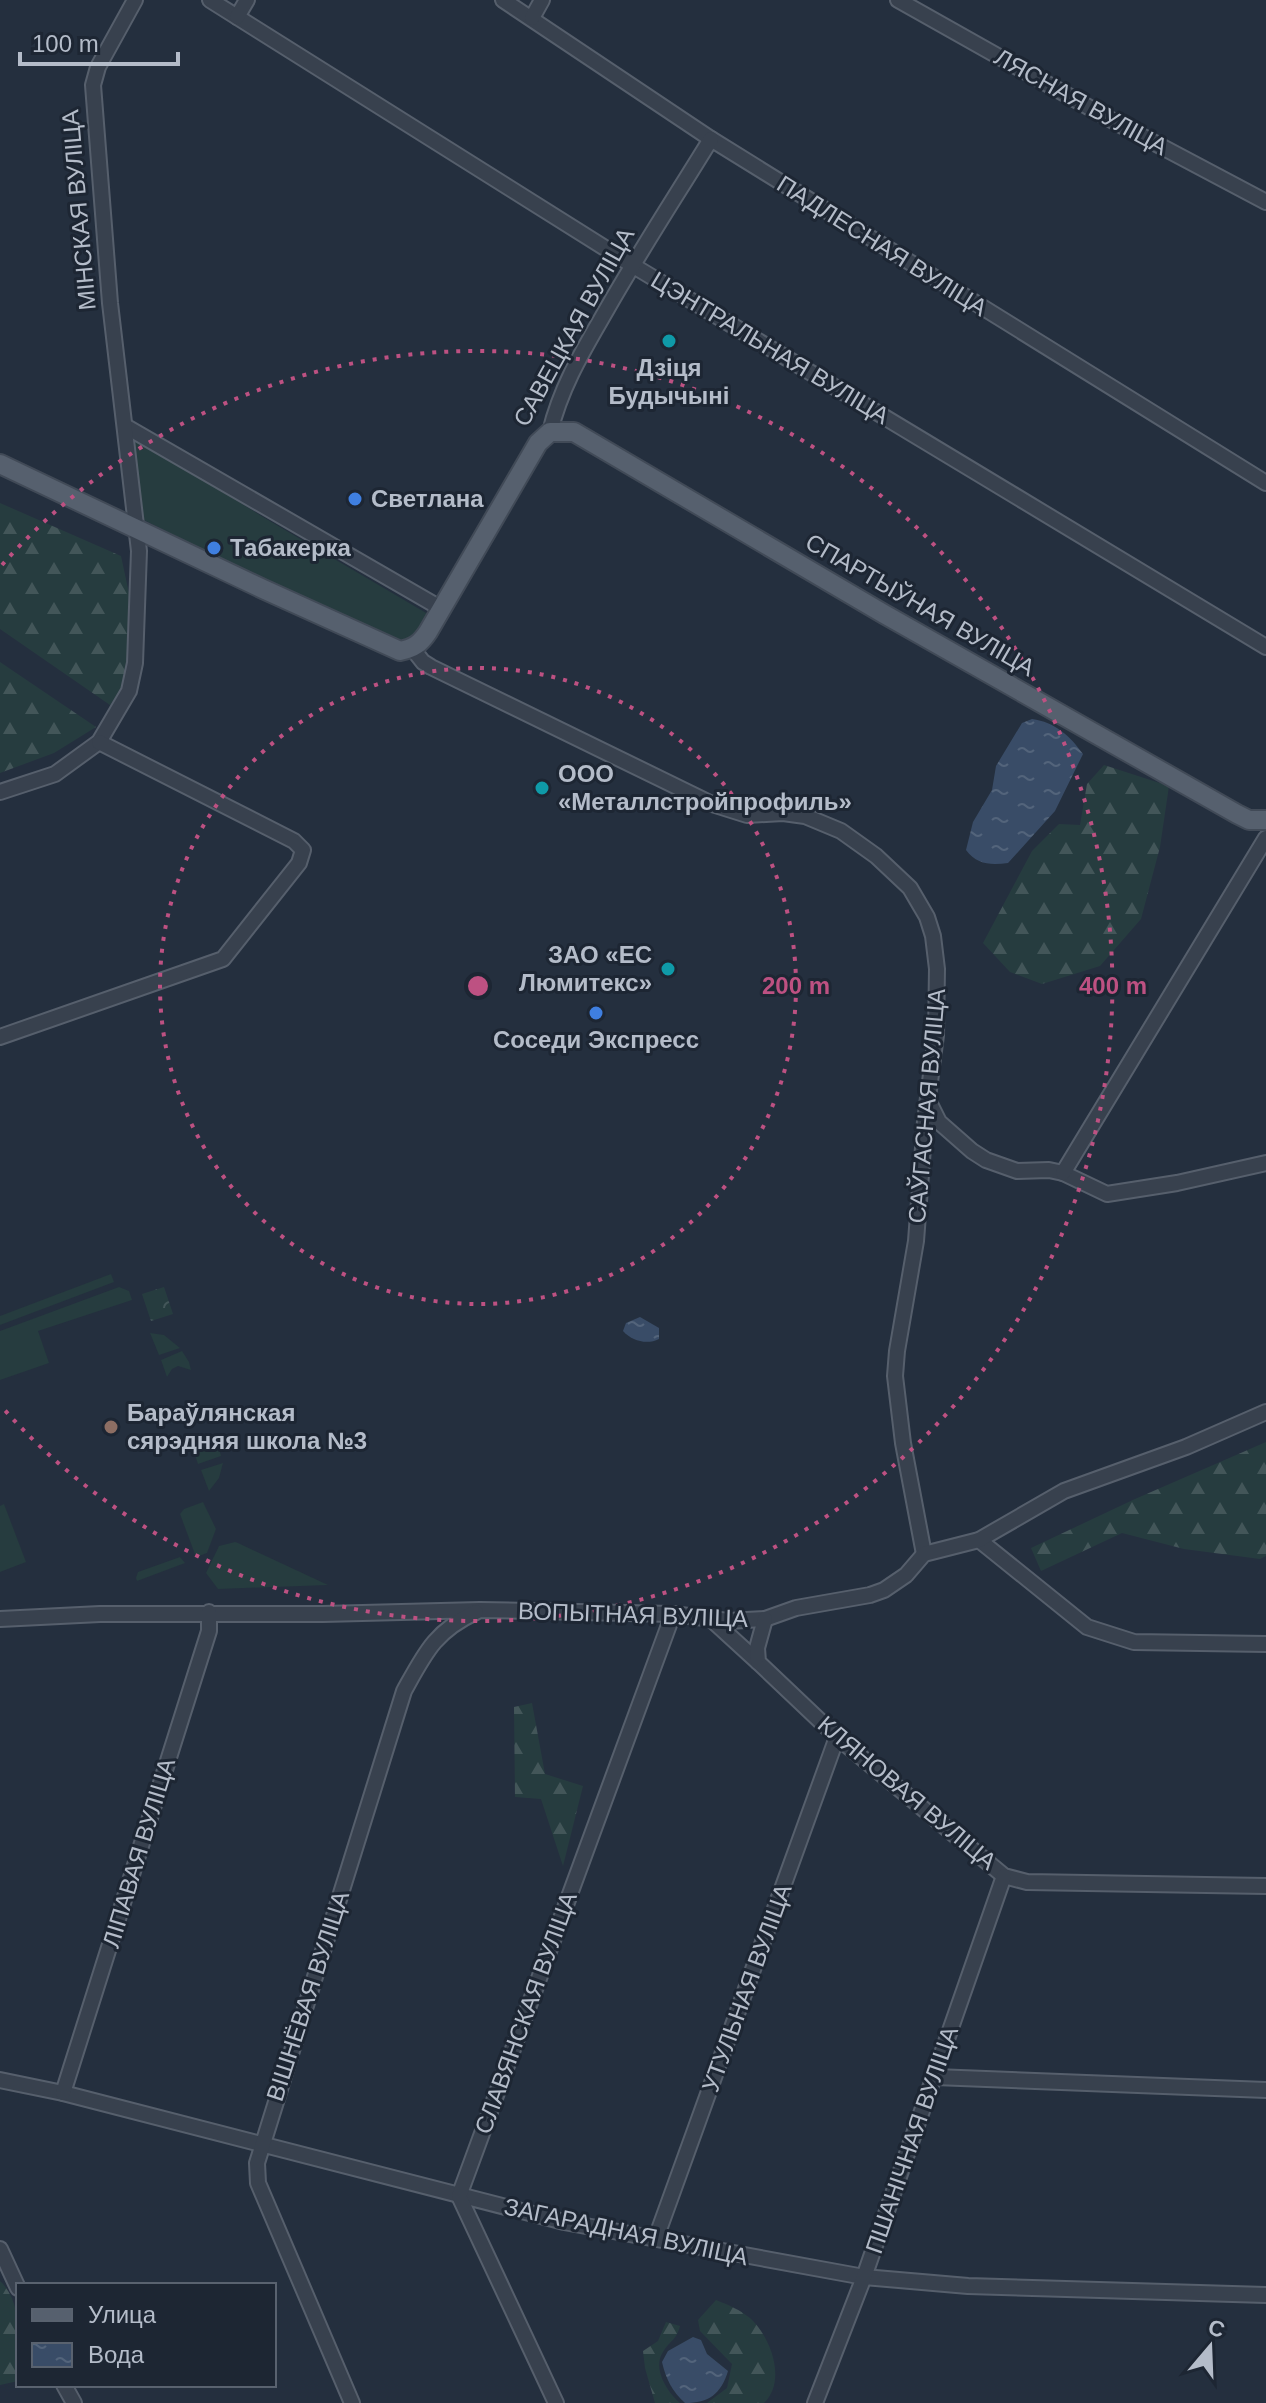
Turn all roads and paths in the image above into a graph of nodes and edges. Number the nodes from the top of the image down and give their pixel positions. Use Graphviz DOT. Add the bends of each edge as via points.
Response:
graph roads {
  1 [pos="135,0"];
  2 [pos="210,0"];
  3 [pos="247,0"];
  4 [pos="503,0"];
  5 [pos="542,0"];
  6 [pos="898,0"];
  7 [pos="237,17"];
  8 [pos="532,18"];
  9 [pos="711,139"];
  10 [pos="1266,202"];
  11 [pos="632,265"];
  12 [pos="125,426"];
  13 [pos="550,432"];
  14 [pos="0,464"];
  15 [pos="1266,483"];
  16 [pos="136,528"];
  17 [pos="442,609"];
  18 [pos="1266,647"];
  19 [pos="406,650"];
  20 [pos="99,742"];
  21 [pos="0,792"];
  22 [pos="1266,820"];
  23 [pos="1266,838"];
  24 [pos="0,1037"];
  25 [pos="929,1102"];
  26 [pos="1266,1163"];
  27 [pos="1063,1173"];
  28 [pos="1266,1412"];
  29 [pos="979,1540"];
  30 [pos="924,1554"];
  31 [pos="480,1610"];
  32 [pos="209,1612"];
  33 [pos="673,1614"];
  34 [pos="709,1617"];
  35 [pos="0,1619"];
  36 [pos="765,1619"];
  37 [pos="1266,1644"];
  38 [pos="758,1662"];
  39 [pos="837,1737"];
  40 [pos="1004,1876"];
  41 [pos="1266,1886"];
  42 [pos="935,2077"];
  43 [pos="0,2080"];
  44 [pos="1266,2090"];
  45 [pos="63,2093"];
  46 [pos="261,2146"];
  47 [pos="459,2196"];
  48 [pos="656,2238"];
  49 [pos="0,2249"];
  50 [pos="864,2277"];
  51 [pos="16,2284"];
  52 [pos="1266,2295"];
  53 [pos="352,2403"];
  54 [pos="556,2403"];
  55 [pos="815,2403"];
  1 -- 12 [label="street, МІНСКАЯ ВУЛІЦА" via="93,85"];
  2 -- 7 [label="street, ЦЭНТРАЛЬНАЯ ВУЛІЦА"];
  3 -- 7 [label="street"];
  4 -- 8 [label="street, ПАДЛЕСНАЯ ВУЛІЦА"];
  5 -- 8 [label="street"];
  6 -- 10 [label="street, ЛЯСНАЯ ВУЛІЦА"];
  7 -- 11 [label="street, ЦЭНТРАЛЬНАЯ ВУЛІЦА"];
  8 -- 9 [label="street, ПАДЛЕСНАЯ ВУЛІЦА"];
  9 -- 11 [label="street, САВЕЦКАЯ ВУЛІЦА"];
  9 -- 15 [label="street, ПАДЛЕСНАЯ ВУЛІЦА"];
  11 -- 13 [label="street, САВЕЦКАЯ ВУЛІЦА" via="571,371"];
  11 -- 18 [label="street, ЦЭНТРАЛЬНАЯ ВУЛІЦА"];
  12 -- 16 [label="street, МІНСКАЯ ВУЛІЦА"];
  12 -- 17 [label="street"];
  13 -- 17 [label="main road, САВЕЦКАЯ ВУЛІЦА" via="538,443"];
  13 -- 22 [label="main road, СПАРТЫЎНАЯ ВУЛІЦА" via="574,432 600,446 1237,814"];
  14 -- 16 [label="main road"];
  16 -- 19 [label="main road"];
  16 -- 20 [label="street, МІНСКАЯ ВУЛІЦА" via="135,663 129,691"];
  17 -- 19 [label="main road, САВЕЦКАЯ ВУЛІЦА" via="421,643"];
  19 -- 25 [label="street, САЎГАСНАЯ ВУЛІЦА" via="712,804 747,815 794,814 824,822 898,875 927,917 936,951 937,1025"];
  20 -- 21 [label="street" via="55,774"];
  20 -- 24 [label="street" via="294,841 303,850 299,863 223,959"];
  23 -- 27 [label="street"];
  25 -- 27 [label="street" via="939,1122 986,1160 1017,1171"];
  25 -- 30 [label="street, САЎГАСНАЯ ВУЛІЦА" via="895,1390"];
  26 -- 27 [label="street" via="1107,1194"];
  28 -- 29 [label="street" via="1064,1491"];
  29 -- 30 [label="street"];
  29 -- 37 [label="street" via="1087,1627 1113,1638"];
  30 -- 36 [label="street, ВОПЫТНАЯ ВУЛІЦА" via="884,1590"];
  31 -- 32 [label="street, ВОПЫТНАЯ ВУЛІЦА"];
  31 -- 33 [label="street, ВОПЫТНАЯ ВУЛІЦА"];
  31 -- 46 [label="street, ВІШНЁВАЯ ВУЛІЦА" via="439,1635 404,1691"];
  32 -- 35 [label="street, ВОПЫТНАЯ ВУЛІЦА"];
  32 -- 45 [label="street, ЛІПАВАЯ ВУЛІЦА" via="209,1631"];
  33 -- 34 [label="street, ВОПЫТНАЯ ВУЛІЦА"];
  33 -- 47 [label="street, СЛАВЯНСКАЯ ВУЛІЦА"];
  34 -- 36 [label="street, ВОПЫТНАЯ ВУЛІЦА"];
  34 -- 38 [label="street, КЛЯНОВАЯ ВУЛІЦА"];
  36 -- 38 [label="street"];
  38 -- 39 [label="street, КЛЯНОВАЯ ВУЛІЦА"];
  39 -- 40 [label="street, КЛЯНОВАЯ ВУЛІЦА"];
  39 -- 48 [label="street, УТУЛЬНАЯ ВУЛІЦА"];
  40 -- 41 [label="street, КЛЯНОВАЯ ВУЛІЦА" via="1027,1882"];
  40 -- 42 [label="street, ПШАНІЧНАЯ ВУЛІЦА"];
  42 -- 44 [label="street"];
  42 -- 50 [label="street, ПШАНІЧНАЯ ВУЛІЦА"];
  43 -- 45 [label="street, ЗАГАРАДНАЯ ВУЛІЦА"];
  45 -- 46 [label="street, ЗАГАРАДНАЯ ВУЛІЦА"];
  46 -- 47 [label="street, ЗАГАРАДНАЯ ВУЛІЦА"];
  46 -- 53 [label="street, ВІШНЁВАЯ ВУЛІЦА" via="258,2183"];
  47 -- 48 [label="street, ЗАГАРАДНАЯ ВУЛІЦА"];
  47 -- 54 [label="street"];
  48 -- 50 [label="street, ЗАГАРАДНАЯ ВУЛІЦА"];
  49 -- 51 [label="street"];
  50 -- 52 [label="street, ЗАГАРАДНАЯ ВУЛІЦА" via="968,2286"];
  50 -- 55 [label="street, ПШАНІЧНАЯ ВУЛІЦА"];
}
